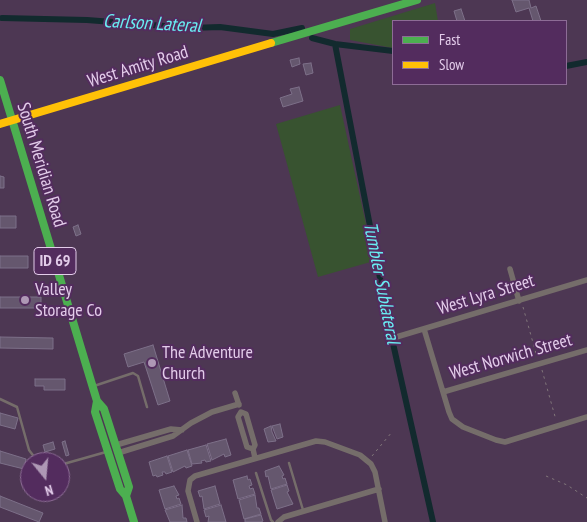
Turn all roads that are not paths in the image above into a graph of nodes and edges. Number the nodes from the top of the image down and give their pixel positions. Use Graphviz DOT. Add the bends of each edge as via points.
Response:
graph roads {
  1 [pos="417,0"];
  2 [pos="408,1"];
  3 [pos="396,3"];
  4 [pos="0,80"];
  5 [pos="12,120"];
  6 [pos="0,124"];
  7 [pos="510,269"];
  8 [pos="587,280"];
  9 [pos="519,301"];
  10 [pos="424,329"];
  11 [pos="393,338"];
  12 [pos="587,350"];
  13 [pos="93,387"];
  14 [pos="443,392"];
  15 [pos="235,393"];
  16 [pos="0,399"];
  17 [pos="97,404"];
  18 [pos="239,404"];
  19 [pos="147,407"];
  20 [pos="587,417"];
  21 [pos="117,449"];
  22 [pos="30,452"];
  23 [pos="108,452"];
  24 [pos="255,458"];
  25 [pos="70,462"];
  26 [pos="289,463"];
  27 [pos="256,473"];
  28 [pos="379,489"];
  29 [pos="127,494"];
  30 [pos="304,511"];
  31 [pos="134,522"];
  32 [pos="197,522"];
  33 [pos="273,522"];
  34 [pos="278,522"];
  35 [pos="385,522"];
  1 -- 2 [label="main road, West Amity Road"];
  2 -- 3 [label="main road, West Amity Road"];
  3 -- 5 [label="main road, West Amity Road"];
  4 -- 5 [label="main road, South Meridian Road / ID 69"];
  5 -- 6 [label="main road, West Amity Road"];
  5 -- 13 [label="main road, South Meridian Road / ID 69"];
  7 -- 9 [label="street"];
  8 -- 9 [label="street, West Lyra Street"];
  9 -- 10 [label="street, West Lyra Street"];
  10 -- 11 [label="street, West Lyra Street"];
  10 -- 14 [label="street"];
  12 -- 14 [label="street, West Norwich Street"];
  13 -- 17 [label="main road, South Meridian Road / ID 69"];
  13 -- 19 [label="lane" via="133,373 138,376"];
  14 -- 20 [label="street" via="452,419 463,427 505,442"];
  15 -- 18 [label="street"];
  16 -- 22 [label="lane" via="17,407"];
  17 -- 21 [label="main road, South Meridian Road / ID 69" via="104,409"];
  17 -- 23 [label="main road, South Meridian Road / ID 69" via="95,412"];
  18 -- 21 [label="street" via="212,412 182,430 171,428"];
  18 -- 24 [label="street" via="241,412 246,414"];
  21 -- 29 [label="main road, South Meridian Road / ID 69" via="129,487"];
  23 -- 25 [label="lane"];
  23 -- 29 [label="main road, South Meridian Road / ID 69" via="120,489"];
  24 -- 28 [label="street" via="316,441 325,442 369,458"];
  24 -- 32 [label="street" via="190,480 188,491"];
  26 -- 30 [label="lane"];
  27 -- 33 [label="lane"];
  28 -- 30 [label="street"];
  28 -- 35 [label="street"];
  29 -- 31 [label="main road, South Meridian Road / ID 69"];
  30 -- 34 [label="street"];
}
